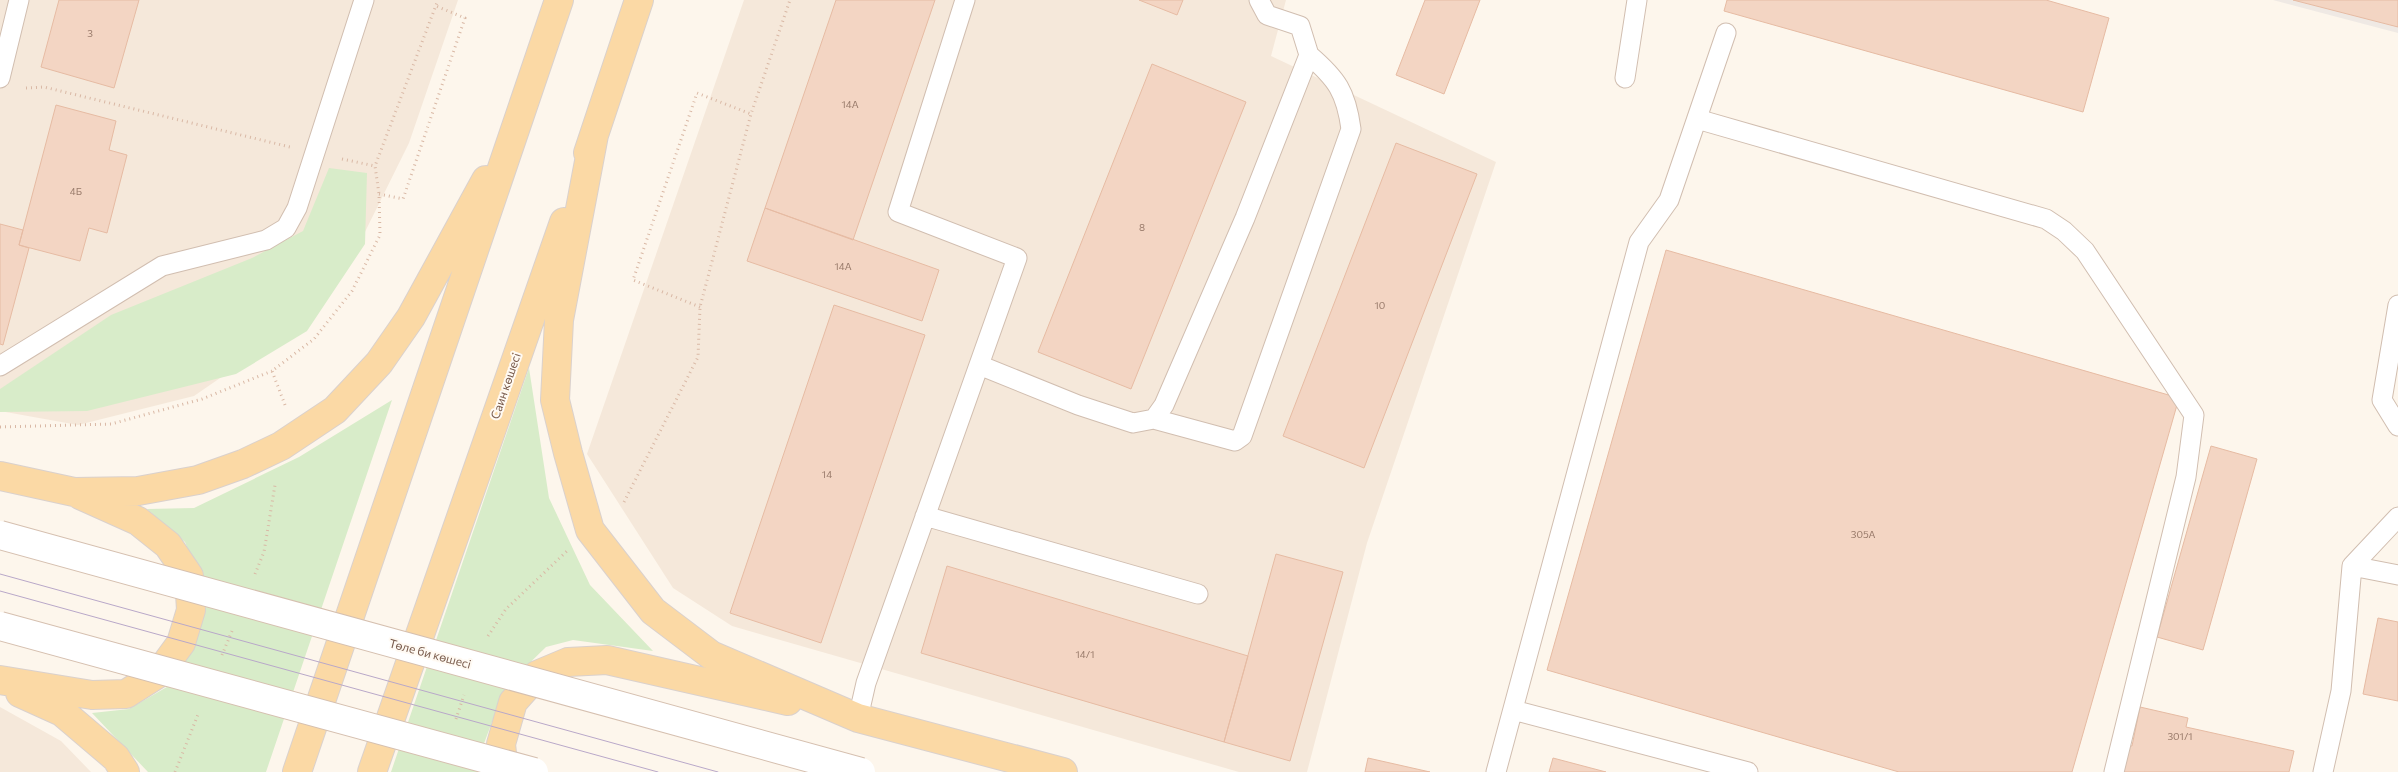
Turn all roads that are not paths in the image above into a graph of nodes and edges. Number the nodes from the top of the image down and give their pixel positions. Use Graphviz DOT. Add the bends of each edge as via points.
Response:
graph roads {
  1 [pos="19,0"];
  2 [pos="364,0"];
  3 [pos="559,0"];
  4 [pos="639,0"];
  5 [pos="965,0"];
  6 [pos="1259,0"];
  7 [pos="1637,0"];
  8 [pos="1726,33"];
  9 [pos="1309,54"];
  10 [pos="0,78"];
  11 [pos="1625,78"];
  12 [pos="522,115"];
  13 [pos="1697,119"];
  14 [pos="594,135"];
  15 [pos="2398,305"];
  16 [pos="979,365"];
  17 [pos="0,366"];
  18 [pos="1154,419"];
  19 [pos="2398,426"];
  20 [pos="0,476"];
  21 [pos="74,492"];
  22 [pos="925,516"];
  23 [pos="2398,517"];
  24 [pos="0,535"];
  25 [pos="2352,566"];
  26 [pos="2398,575"];
  27 [pos="1198,594"];
  28 [pos="0,626"];
  29 [pos="0,682"];
  30 [pos="1513,710"];
  31 [pos="858,718"];
  32 [pos="124,772"];
  33 [pos="297,772"];
  34 [pos="372,772"];
  35 [pos="504,772"];
  36 [pos="534,772"];
  37 [pos="861,772"];
  38 [pos="1063,772"];
  39 [pos="1496,772"];
  40 [pos="1748,772"];
  41 [pos="2114,772"];
  42 [pos="2323,772"];
  1 -- 10 [label="lane"];
  2 -- 17 [label="lane" via="297,208 286,228 266,240 162,266"];
  3 -- 12 [label="main road"];
  4 -- 14 [label="main road, Саин көшесі"];
  5 -- 16 [label="lane" via="898,212 1017,258"];
  6 -- 9 [label="lane" via="1266,14 1300,26"];
  7 -- 11 [label="lane"];
  8 -- 13 [label="lane"];
  9 -- 18 [label="lane" via="1241,227 1164,405"];
  9 -- 18 [label="lane" via="1332,75 1348,105 1351,129 1242,436 1236,441"];
  12 -- 21 [label="main road" via="411,317 379,363 335,410 281,446 198,480 138,491"];
  12 -- 33 [label="main road"];
  13 -- 30 [label="lane" via="1669,200 1639,242"];
  13 -- 41 [label="lane" via="2046,219 2086,251 2194,415 2186,477"];
  14 -- 31 [label="main road" via="559,320 555,400 590,530 653,611 711,655"];
  14 -- 34 [label="main road, Саин көшесі"];
  15 -- 19 [label="lane" via="2382,400"];
  16 -- 18 [label="lane" via="1132,423"];
  16 -- 22 [label="lane"];
  20 -- 21 [label="main road"];
  21 -- 29 [label="main road" via="138,521 168,545 188,576 192,610 181,643 158,673 126,694 92,695"];
  22 -- 27 [label="lane"];
  22 -- 31 [label="lane" via="866,683"];
  23 -- 25 [label="lane"];
  24 -- 37 [label="main road, Төле би көшесі, bridge"];
  25 -- 26 [label="lane"];
  25 -- 42 [label="lane" via="2341,691"];
  28 -- 36 [label="main road, bridge"];
  29 -- 32 [label="main road" via="62,712 116,758"];
  30 -- 39 [label="lane"];
  30 -- 40 [label="lane"];
  31 -- 35 [label="main road" via="607,660 568,662 537,676 513,702 501,744"];
  31 -- 38 [label="main road"];
}
